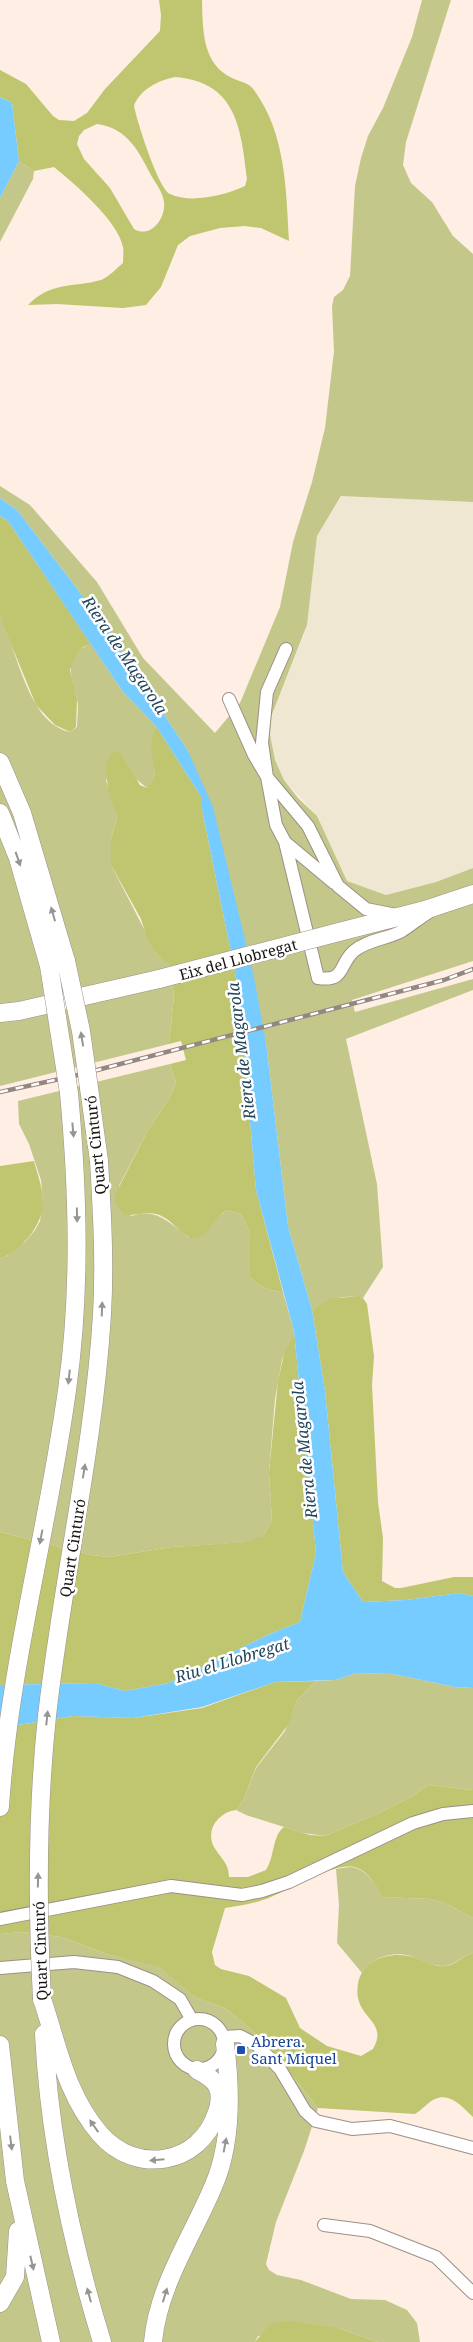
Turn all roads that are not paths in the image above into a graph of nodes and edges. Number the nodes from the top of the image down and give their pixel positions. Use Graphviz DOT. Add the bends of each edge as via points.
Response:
graph roads {
  1 [pos="286,649"];
  2 [pos="229,699"];
  3 [pos="0,762"];
  4 [pos="267,777"];
  5 [pos="0,813"];
  6 [pos="285,842"];
  7 [pos="338,886"];
  8 [pos="473,894"];
  9 [pos="364,921"];
  10 [pos="400,924"];
  11 [pos="57,964"];
  12 [pos="0,1013"];
  13 [pos="0,1807"];
  14 [pos="473,1811"];
  15 [pos="0,1919"];
  16 [pos="0,1968"];
  17 [pos="42,1998"];
  18 [pos="192,2020"];
  19 [pos="225,2041"];
  20 [pos="0,2045"];
  21 [pos="197,2070"];
  22 [pos="473,2148"];
  23 [pos="15,2181"];
  24 [pos="324,2225"];
  25 [pos="473,2293"];
  26 [pos="0,2303"];
  27 [pos="51,2342"];
  28 [pos="102,2342"];
  29 [pos="153,2342"];
  1 -- 4 [label="street" via="268,692 262,743"];
  2 -- 4 [label="street"];
  11 -- 3 [label="highway, Quart Cinturó, one-way" via="22,813"];
  4 -- 6 [label="street" via="276,825"];
  4 -- 7 [label="street" via="308,826"];
  5 -- 11 [label="highway, Quart Cinturó, one-way"];
  6 -- 7 [label="street"];
  6 -- 10 [label="street" via="318,978 330,980 338,976 353,952"];
  7 -- 9 [label="street"];
  8 -- 10 [label="highway, Eix del Llobregat" via="439,905"];
  9 -- 10 [label="highway, Eix del Llobregat"];
  9 -- 12 [label="highway, Eix del Llobregat, bridge" via="339,932 159,979"];
  11 -- 13 [label="highway, Quart Cinturó, one-way, bridge" via="76,1166 75,1314 67,1390 18,1658"];
  17 -- 11 [label="highway, Quart Cinturó, one-way, bridge" via="38,1888 43,1759 53,1671 86,1460 103,1276 99,1162 90,1088 81,1031"];
  14 -- 15 [label="street" via="413,1822 289,1882 262,1891 242,1895 171,1886"];
  16 -- 18 [label="street" via="74,1962 118,1967 153,1981 180,1999"];
  21 -- 17 [label="highway, one-way" via="212,2079 218,2088 220,2104 210,2129 200,2143 182,2155 163,2160 148,2161 119,2151 100,2134 79,2104 62,2068"];
  28 -- 17 [label="highway, Quart Cinturó, one-way" via="63,2184 47,2077"];
  18 -- 19 [label="street" via="208,2020 215,2024"];
  18 -- 21 [label="street" via="178,2030 174,2047 181,2062"];
  19 -- 21 [label="street" via="223,2053 213,2066"];
  19 -- 22 [label="street" via="240,2036 257,2045 280,2069 305,2111 316,2121 352,2128 390,2126"];
  29 -- 19 [label="highway, one-way" via="171,2274 214,2186 222,2162 228,2116"];
  20 -- 23 [label="highway, one-way"];
  23 -- 26 [label="highway" via="18,2259 14,2277"];
  23 -- 27 [label="highway, one-way"];
  24 -- 25 [label="street" via="370,2231 436,2257"];
}
